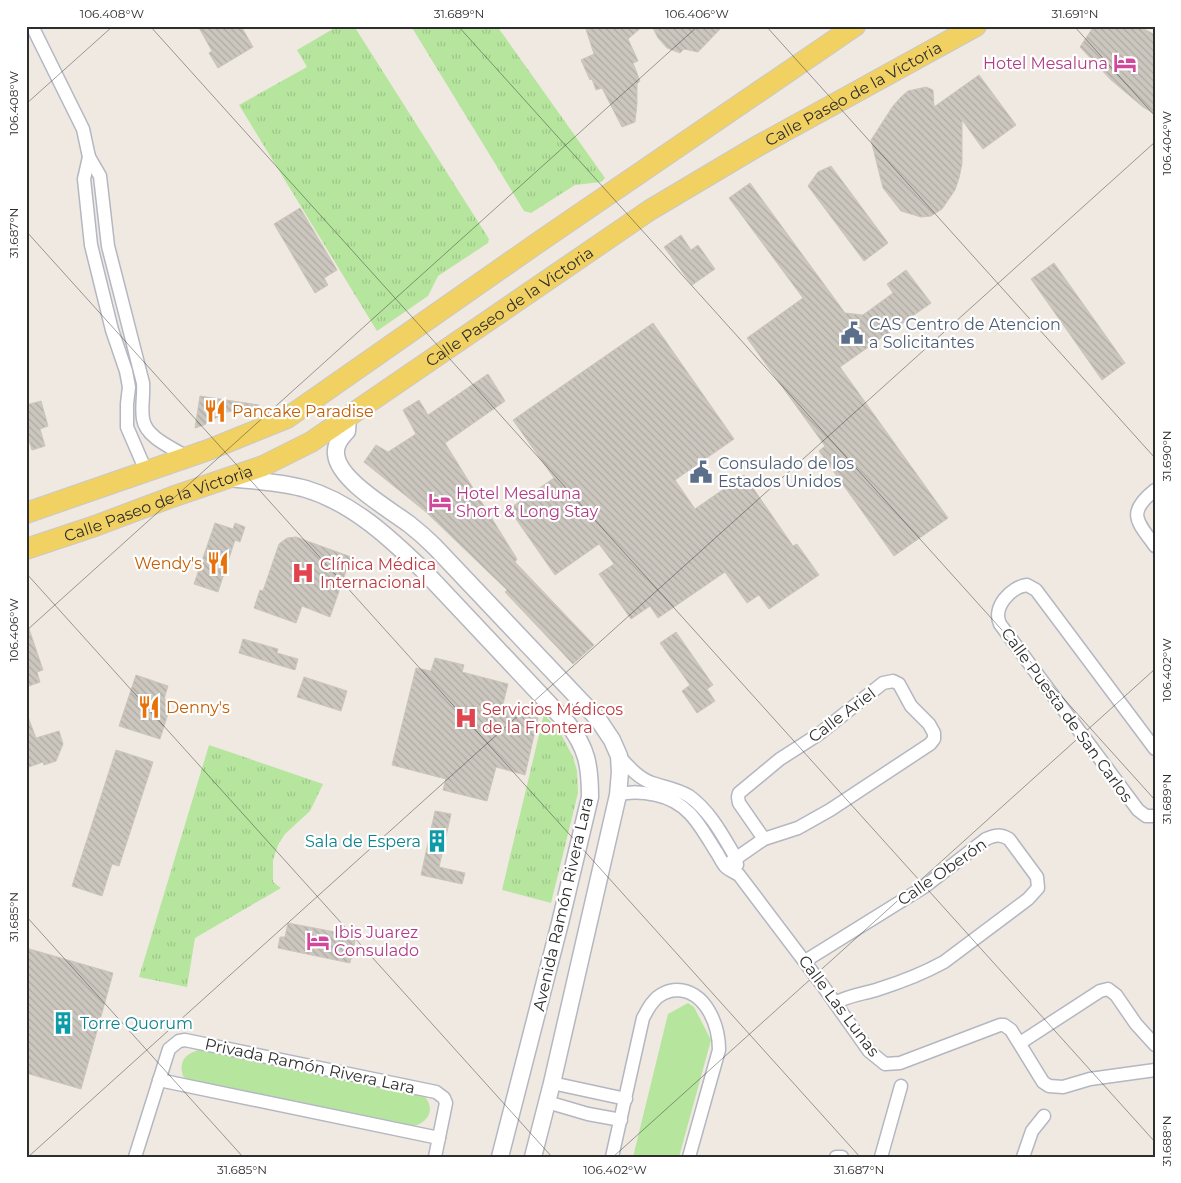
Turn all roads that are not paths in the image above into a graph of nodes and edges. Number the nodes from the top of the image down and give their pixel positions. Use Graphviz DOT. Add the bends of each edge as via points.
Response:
graph roads {
  1 [pos="32,26"];
  2 [pos="855,26"];
  3 [pos="976,26"];
  4 [pos="89,157"];
  5 [pos="348,417"];
  6 [pos="187,457"];
  7 [pos="146,472"];
  8 [pos="230,478"];
  9 [pos="1155,490"];
  10 [pos="26,513"];
  11 [pos="422,534"];
  12 [pos="1155,546"];
  13 [pos="26,549"];
  14 [pos="407,554"];
  15 [pos="605,728"];
  16 [pos="581,742"];
  17 [pos="1155,749"];
  18 [pos="619,756"];
  19 [pos="618,795"];
  20 [pos="1155,816"];
  21 [pos="764,839"];
  22 [pos="736,858"];
  23 [pos="725,866"];
  24 [pos="738,875"];
  25 [pos="560,923"];
  26 [pos="586,929"];
  27 [pos="805,961"];
  28 [pos="835,1003"];
  29 [pos="1020,1043"];
  30 [pos="1155,1045"];
  31 [pos="1155,1070"];
  32 [pos="159,1080"];
  33 [pos="552,1083"];
  34 [pos="901,1086"];
  35 [pos="626,1099"];
  36 [pos="547,1102"];
  37 [pos="1044,1116"];
  38 [pos="621,1120"];
  39 [pos="439,1138"];
  40 [pos="135,1157"];
  41 [pos="434,1157"];
  42 [pos="500,1157"];
  43 [pos="533,1157"];
  44 [pos="612,1157"];
  45 [pos="689,1157"];
  46 [pos="836,1157"];
  47 [pos="842,1157"];
  48 [pos="881,1157"];
  49 [pos="1022,1157"];
  1 -- 4 [label="street" via="83,129"];
  2 -- 6 [label="main road, Calle Paseo de la Victoria" via="287,418"];
  3 -- 5 [label="main road, Calle Paseo de la Victoria" via="773,137 657,205"];
  4 -- 6 [label="street" via="100,176 108,246 143,383 143,420 154,435"];
  4 -- 7 [label="street" via="84,179 91,245 112,330 126,371 129,387 127,427"];
  5 -- 8 [label="main road, Calle Paseo de la Victoria" via="287,455"];
  5 -- 11 [label="street, Avenida Ramón Rivera Lara" via="348,431 336,446 339,465 361,488"];
  6 -- 7 [label="main road, Calle Paseo de la Victoria"];
  7 -- 10 [label="main road, Calle Paseo de la Victoria"];
  8 -- 13 [label="main road, Calle Paseo de la Victoria"];
  8 -- 14 [label="street, Avenida Ramón Rivera Lara" via="306,489 332,500 358,515"];
  9 -- 12 [label="street" via="1143,499 1137,515 1138,523"];
  11 -- 14 [label="street"];
  11 -- 15 [label="street, Avenida Ramón Rivera Lara"];
  14 -- 16 [label="street, Avenida Ramón Rivera Lara" via="568,724"];
  15 -- 16 [label="street"];
  15 -- 18 [label="street, Avenida Ramón Rivera Lara"];
  16 -- 25 [label="street, Avenida Ramón Rivera Lara" via="588,761 590,796"];
  17 -- 20 [label="street, Calle Puesta de San Carlos" via="1036,590 1027,585 1017,588 999,606 1000,624 1138,810 1146,816"];
  18 -- 19 [label="street, Avenida Ramón Rivera Lara"];
  18 -- 22 [label="street" via="643,778 682,792 697,803 713,821"];
  19 -- 23 [label="street, Calle Las Lunas" via="639,792 676,801 696,820"];
  19 -- 26 [label="street, Avenida Ramón Rivera Lara"];
  21 -- 21 [label="street, Calle Ariel" via="798,828 830,810 930,744 934,733 911,706 899,684 893,681 883,683 739,793 739,803"];
  21 -- 22 [label="street, Calle Ariel"];
  22 -- 23 [label="street, Calle Ariel"];
  22 -- 24 [label="street"];
  23 -- 24 [label="street, Calle Las Lunas"];
  24 -- 27 [label="street, Calle Las Lunas"];
  25 -- 26 [label="street"];
  25 -- 42 [label="street, Avenida Ramón Rivera Lara"];
  26 -- 33 [label="street, Avenida Ramón Rivera Lara"];
  27 -- 28 [label="street, Calle Las Lunas"];
  27 -- 28 [label="street, Calle Oberón" via="924,887 993,836 1002,835 1009,839 1037,877 1038,888 1028,899 944,962 878,990 846,997"];
  28 -- 29 [label="street, Calle Las Lunas" via="869,1051 885,1064 900,1063 1000,1025 1011,1030"];
  29 -- 30 [label="street" via="1108,989"];
  29 -- 31 [label="street, Calle Las Lunas" via="1043,1082 1055,1088 1090,1079"];
  32 -- 39 [label="street"];
  32 -- 39 [label="street, Privada Ramón Rivera Lara" via="169,1048 185,1040 436,1092 446,1103"];
  32 -- 40 [label="street, Privada Ramón Rivera Lara"];
  33 -- 35 [label="street"];
  33 -- 36 [label="street, Avenida Ramón Rivera Lara"];
  34 -- 48 [label="street"];
  35 -- 38 [label="street"];
  35 -- 45 [label="street" via="643,1018 654,1000 673,990 698,997 712,1016 719,1041"];
  36 -- 38 [label="street"];
  36 -- 43 [label="street, Avenida Ramón Rivera Lara"];
  37 -- 49 [label="street" via="1032,1131"];
  38 -- 44 [label="street"];
  39 -- 41 [label="street, Privada Ramón Rivera Lara"];
  46 -- 47 [label="street"];
}
